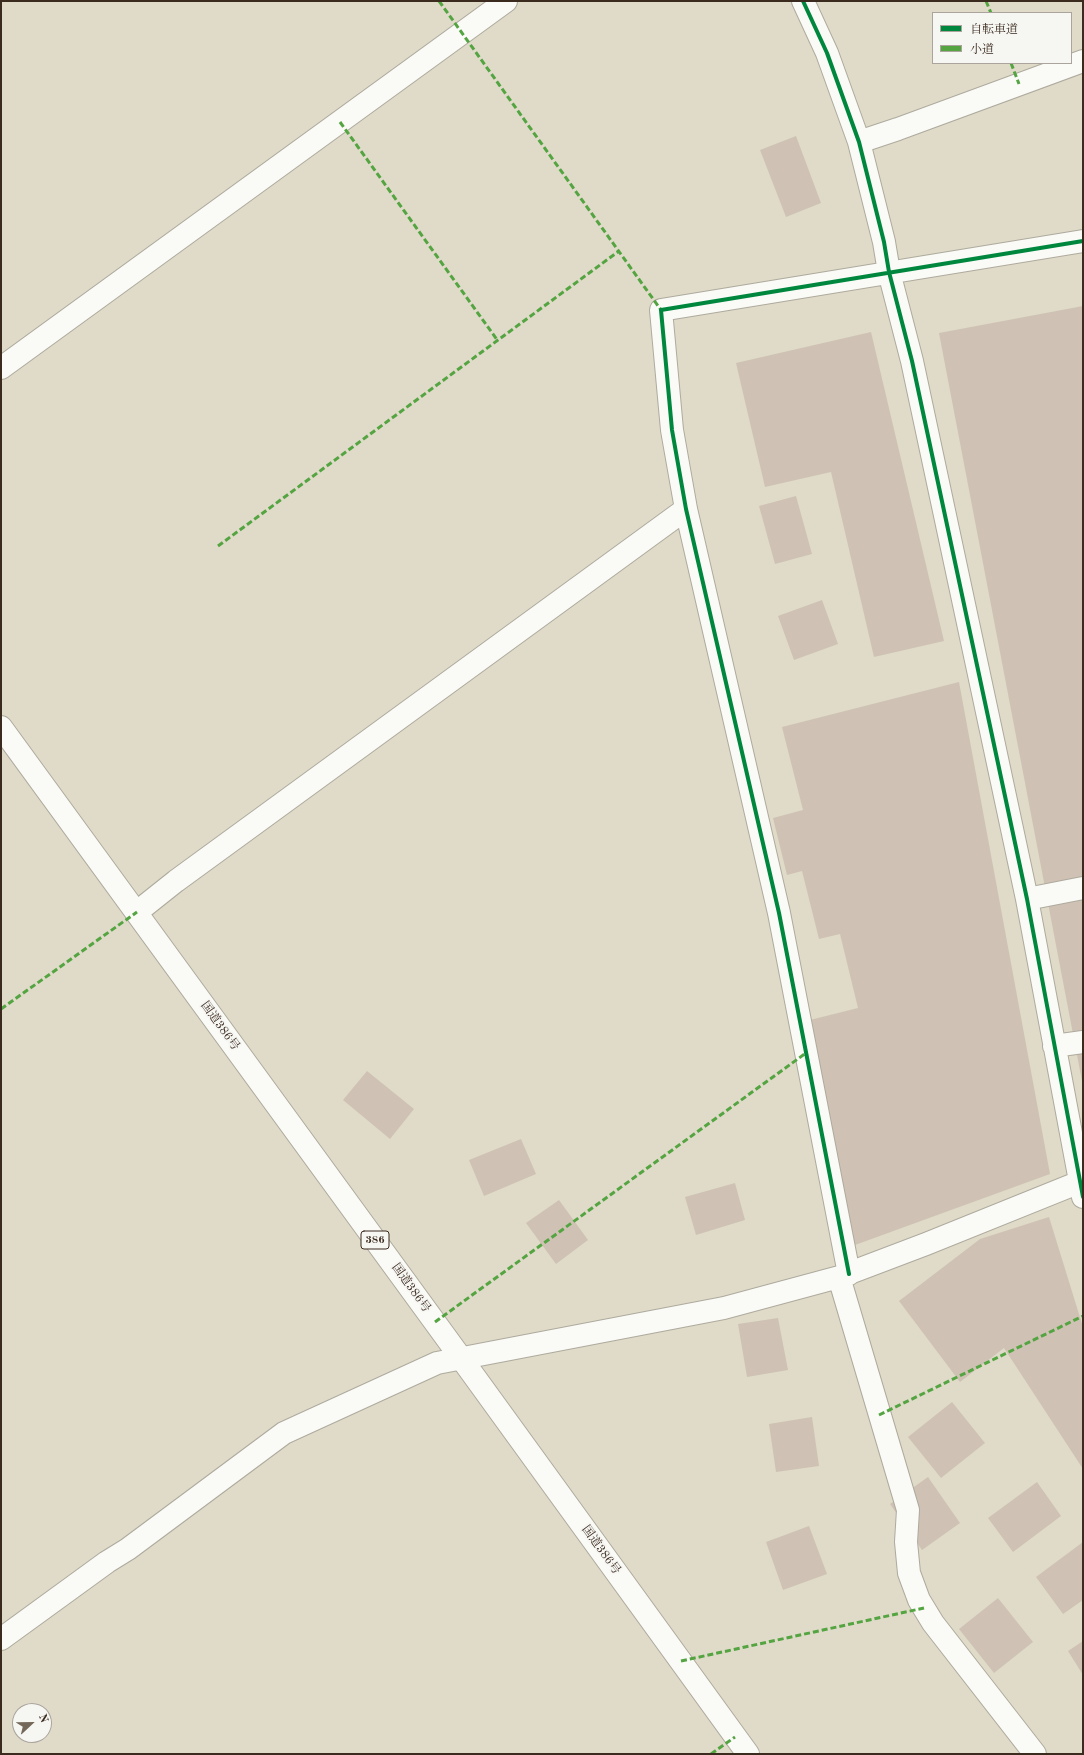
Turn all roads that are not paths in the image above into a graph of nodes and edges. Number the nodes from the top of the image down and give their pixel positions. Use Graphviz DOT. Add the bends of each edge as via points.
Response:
graph roads {
  1 [pos="506,1"];
  2 [pos="803,1"];
  3 [pos="1083,61"];
  4 [pos="859,142"];
  5 [pos="1083,240"];
  6 [pos="889,272"];
  7 [pos="1,368"];
  8 [pos="686,509"];
  9 [pos="1,727"];
  10 [pos="1083,888"];
  11 [pos="1027,899"];
  12 [pos="137,912"];
  13 [pos="1083,1042"];
  14 [pos="1054,1046"];
  15 [pos="1081,1189"];
  16 [pos="844,1275"];
  17 [pos="461,1358"];
  18 [pos="1,1639"];
  19 [pos="748,1754"];
  20 [pos="1035,1754"];
  1 -- 7 [label="main road"];
  2 -- 4 [label="main road" via="827,53"];
  3 -- 4 [label="main road"];
  4 -- 6 [label="main road"];
  5 -- 6 [label="main road"];
  6 -- 8 [label="main road" via="661,310 672,430"];
  6 -- 11 [label="main road" via="912,361"];
  8 -- 12 [label="main road"];
  8 -- 16 [label="main road" via="779,913"];
  9 -- 12 [label="main road, 国道386号 / 386"];
  10 -- 11 [label="main road"];
  11 -- 14 [label="main road"];
  12 -- 17 [label="main road, 国道386号 / 386"];
  13 -- 14 [label="main road"];
  14 -- 15 [label="main road"];
  15 -- 16 [label="main road"];
  16 -- 17 [label="main road" via="724,1308"];
  16 -- 20 [label="main road" via="908,1510 906,1542 909,1573 919,1600 933,1623"];
  17 -- 18 [label="main road" via="438,1363 284,1433"];
  17 -- 19 [label="main road, 国道386号 / 386"];
}
